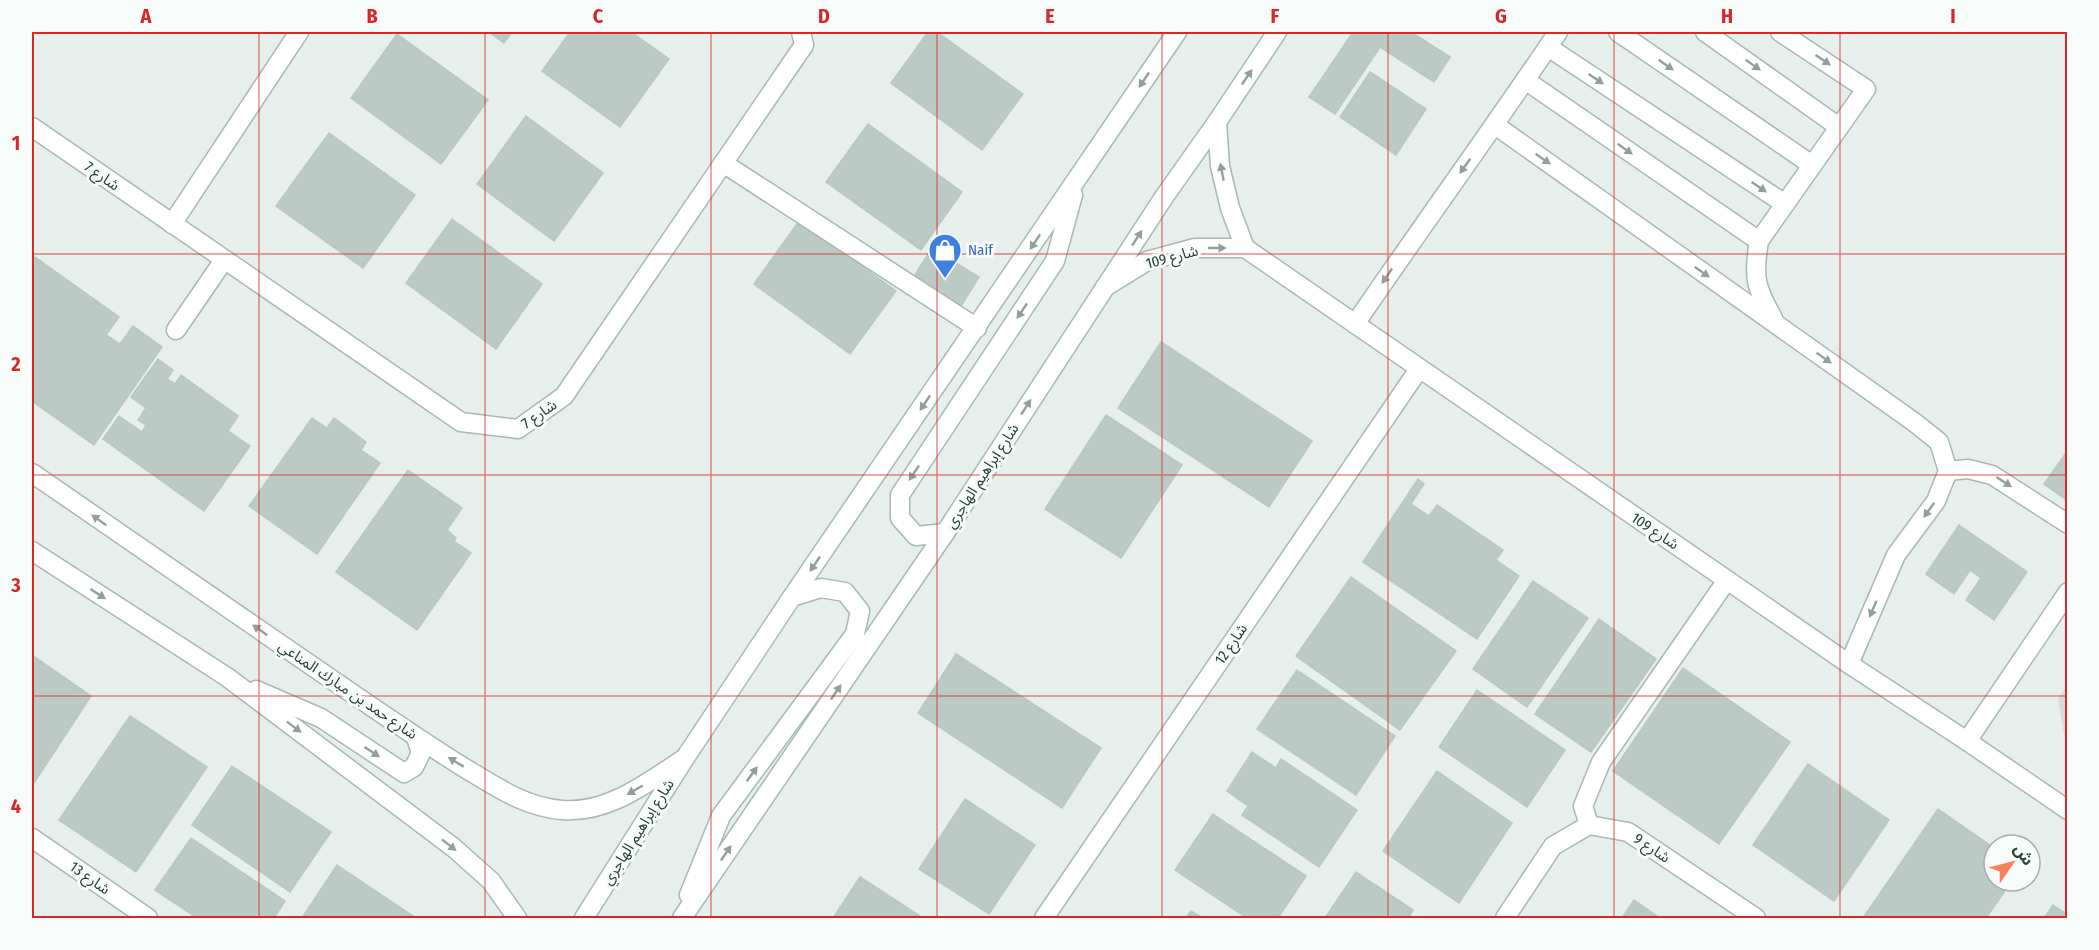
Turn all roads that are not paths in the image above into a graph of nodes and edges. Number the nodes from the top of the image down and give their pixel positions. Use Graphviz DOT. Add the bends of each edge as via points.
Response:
graph roads {
  1 [pos="299,32"];
  2 [pos="801,32"];
  3 [pos="1177,32"];
  4 [pos="1277,32"];
  5 [pos="1558,32"];
  6 [pos="1618,32"];
  7 [pos="1705,32"];
  8 [pos="1780,32"];
  9 [pos="1548,47"];
  10 [pos="1525,80"];
  11 [pos="1217,122"];
  12 [pos="1495,125"];
  13 [pos="1839,127"];
  14 [pos="32,128"];
  15 [pos="723,163"];
  16 [pos="1812,165"];
  17 [pos="1077,181"];
  18 [pos="1785,204"];
  19 [pos="172,224"];
  20 [pos="1759,241"];
  21 [pos="1245,248"];
  22 [pos="224,260"];
  23 [pos="1105,287"];
  24 [pos="1355,324"];
  25 [pos="1776,324"];
  26 [pos="977,328"];
  27 [pos="176,330"];
  28 [pos="1419,369"];
  29 [pos="1948,471"];
  30 [pos="32,473"];
  31 [pos="2067,524"];
  32 [pos="945,533"];
  33 [pos="32,551"];
  34 [pos="1727,580"];
  35 [pos="2067,592"];
  36 [pos="792,597"];
  37 [pos="1849,664"];
  38 [pos="227,677"];
  39 [pos="416,738"];
  40 [pos="1966,741"];
  41 [pos="685,758"];
  42 [pos="2067,810"];
  43 [pos="1589,825"];
  44 [pos="32,838"];
  45 [pos="148,918"];
  46 [pos="517,918"];
  47 [pos="584,918"];
  48 [pos="680,918"];
  49 [pos="1044,918"];
  50 [pos="1505,918"];
  51 [pos="1756,918"];
  1 -- 19 [label="street"];
  2 -- 15 [label="street, شارع 7" via="804,45"];
  3 -- 17 [label="street, شارع إبراهيم الهاجري, one-way"];
  11 -- 4 [label="street, شارع إبراهيم الهاجري, one-way"];
  5 -- 9 [label="street"];
  6 -- 16 [label="street, one-way"];
  7 -- 13 [label="street, one-way"];
  8 -- 13 [label="street, one-way" via="1866,89"];
  9 -- 10 [label="street"];
  9 -- 18 [label="street, one-way"];
  10 -- 12 [label="street"];
  10 -- 20 [label="street, one-way"];
  21 -- 11 [label="street, one-way" via="1222,176"];
  23 -- 11 [label="street, شارع إبراهيم الهاجري, one-way"];
  12 -- 24 [label="street, one-way"];
  12 -- 25 [label="street, one-way"];
  13 -- 16 [label="street"];
  14 -- 19 [label="street, شارع 7"];
  15 -- 22 [label="street, شارع 7" via="564,396 518,429 461,422"];
  15 -- 26 [label="street"];
  16 -- 18 [label="street"];
  17 -- 26 [label="street, شارع إبراهيم الهاجري, one-way"];
  17 -- 32 [label="street, one-way" via="1055,261 900,495 900,518 916,536"];
  18 -- 20 [label="street"];
  19 -- 22 [label="street, شارع 7"];
  20 -- 25 [label="street" via="1754,267 1760,296"];
  23 -- 21 [label="street, شارع 109, one-way" via="1147,261 1195,248"];
  21 -- 24 [label="street, شارع 109"];
  22 -- 27 [label="street"];
  32 -- 23 [label="street, شارع إبراهيم الهاجري, one-way"];
  24 -- 28 [label="street, شارع 109"];
  25 -- 29 [label="street, one-way" via="1939,442"];
  26 -- 36 [label="street, شارع إبراهيم الهاجري, one-way"];
  28 -- 34 [label="street, شارع 109"];
  28 -- 49 [label="street, شارع 12"];
  29 -- 31 [label="street, one-way" via="1968,469 1992,475"];
  29 -- 37 [label="street, one-way" via="1936,501 1896,555"];
  39 -- 30 [label="street, شارع حمد بن مبارك المناعي, one-way"];
  48 -- 32 [label="street, شارع إبراهيم الهاجري, one-way"];
  33 -- 38 [label="street, one-way"];
  34 -- 37 [label="street, شارع 109"];
  34 -- 43 [label="street" via="1601,762 1583,806"];
  35 -- 40 [label="street"];
  36 -- 41 [label="street, شارع إبراهيم الهاجري"];
  48 -- 36 [label="street, one-way" via="721,816 855,634 860,611 845,592 820,588"];
  37 -- 40 [label="street, شارع 109"];
  38 -- 39 [label="street, one-way" via="321,718 404,773 414,766 421,753"];
  38 -- 46 [label="street, one-way" via="474,865 491,881"];
  41 -- 39 [label="street, شارع حمد بن مبارك المناعي, one-way" via="612,802 564,811 517,799"];
  40 -- 42 [label="street, شارع 109"];
  41 -- 47 [label="street, شارع إبراهيم الهاجري"];
  43 -- 50 [label="street" via="1553,846"];
  43 -- 51 [label="street, شارع 9" via="1628,832"];
  44 -- 45 [label="street, شارع 13"];
}
